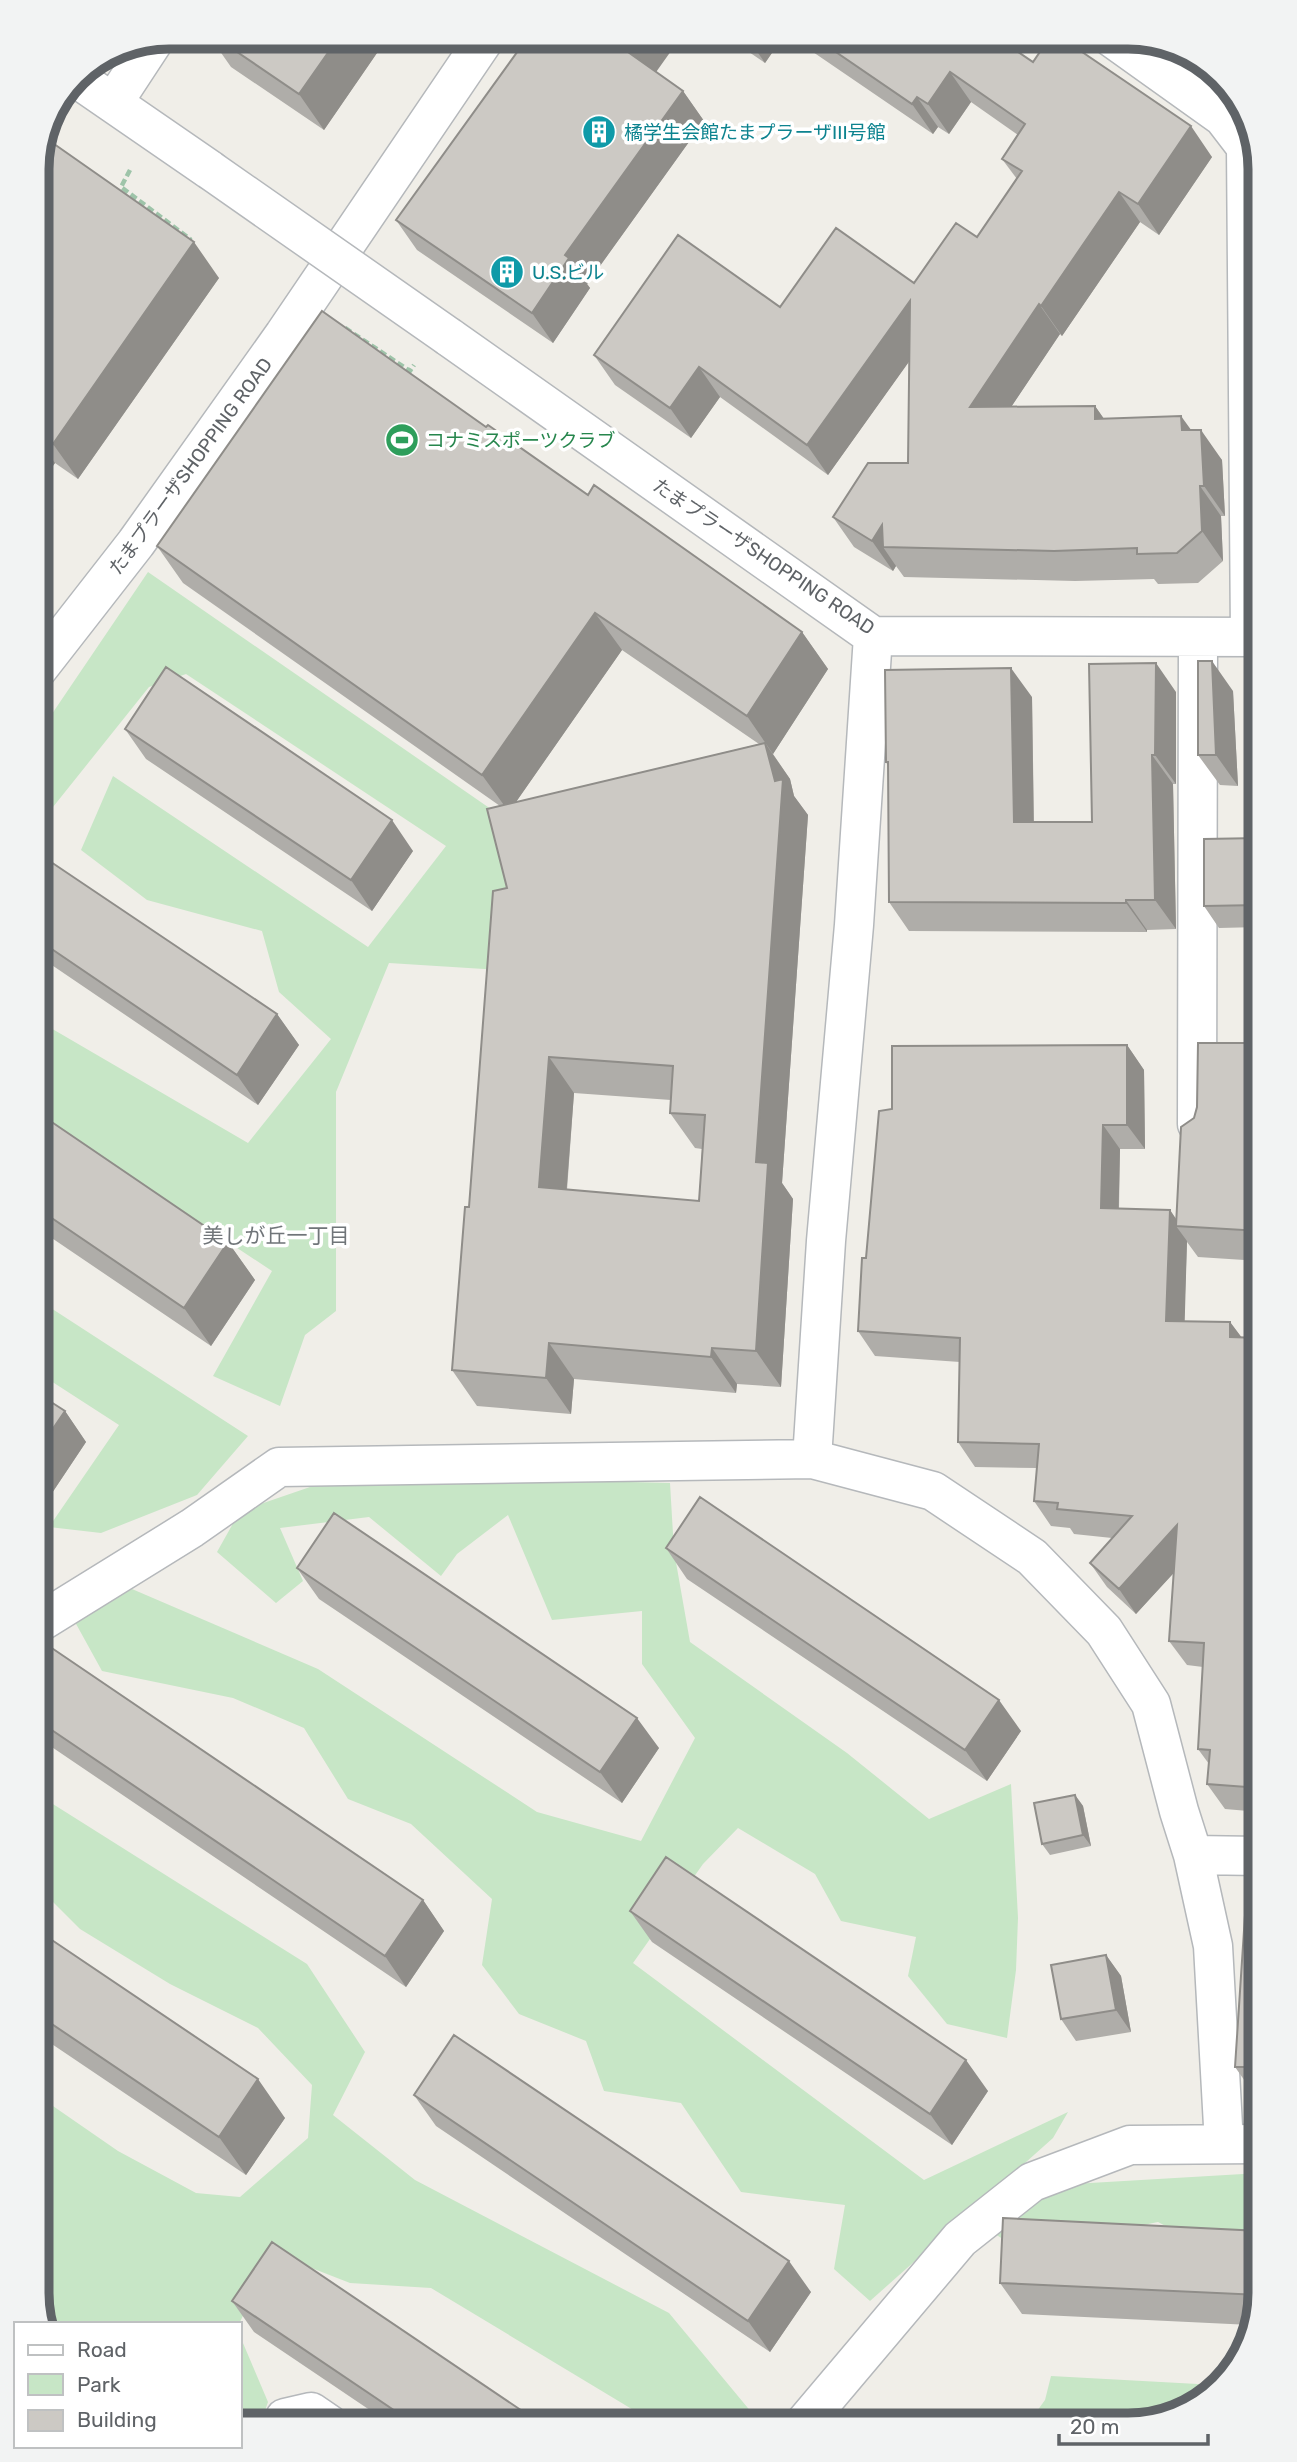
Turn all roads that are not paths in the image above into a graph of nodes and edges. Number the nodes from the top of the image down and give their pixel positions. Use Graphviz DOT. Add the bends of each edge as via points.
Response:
graph roads {
  1 [pos="478,49"];
  2 [pos="1128,49"];
  3 [pos="148,51"];
  4 [pos="85,84"];
  5 [pos="113,103"];
  6 [pos="1246,146"];
  7 [pos="1247,160"];
  8 [pos="1248,208"];
  9 [pos="873,636"];
  10 [pos="1198,636"];
  11 [pos="1248,637"];
  12 [pos="49,655"];
  13 [pos="1198,1138"];
  14 [pos="812,1459"];
  15 [pos="49,1617"];
  16 [pos="1193,1855"];
  17 [pos="1248,1856"];
  18 [pos="1242,2144"];
  19 [pos="813,2413"];
  1 -- 12 [label="street, たまプラーザSHOPPING ROAD" via="285,335 136,543"];
  2 -- 6 [label="street" via="1223,117"];
  3 -- 5 [label="street"];
  4 -- 5 [label="street, たまプラーザSHOPPING ROAD"];
  5 -- 9 [label="street, たまプラーザSHOPPING ROAD, bridge"];
  7 -- 8 [label="street"];
  9 -- 10 [label="street, たまプラーザSHOPPING ROAD"];
  9 -- 14 [label="street"];
  10 -- 11 [label="street, たまプラーザSHOPPING ROAD"];
  10 -- 13 [label="street"];
  14 -- 15 [label="street" via="279,1467 192,1528"];
  14 -- 16 [label="street" via="933,1491 1032,1557 1104,1631 1151,1704"];
  16 -- 17 [label="street"];
  16 -- 18 [label="street" via="1213,1946"];
  18 -- 19 [label="street" via="1130,2145 1032,2182 960,2239"];
}
